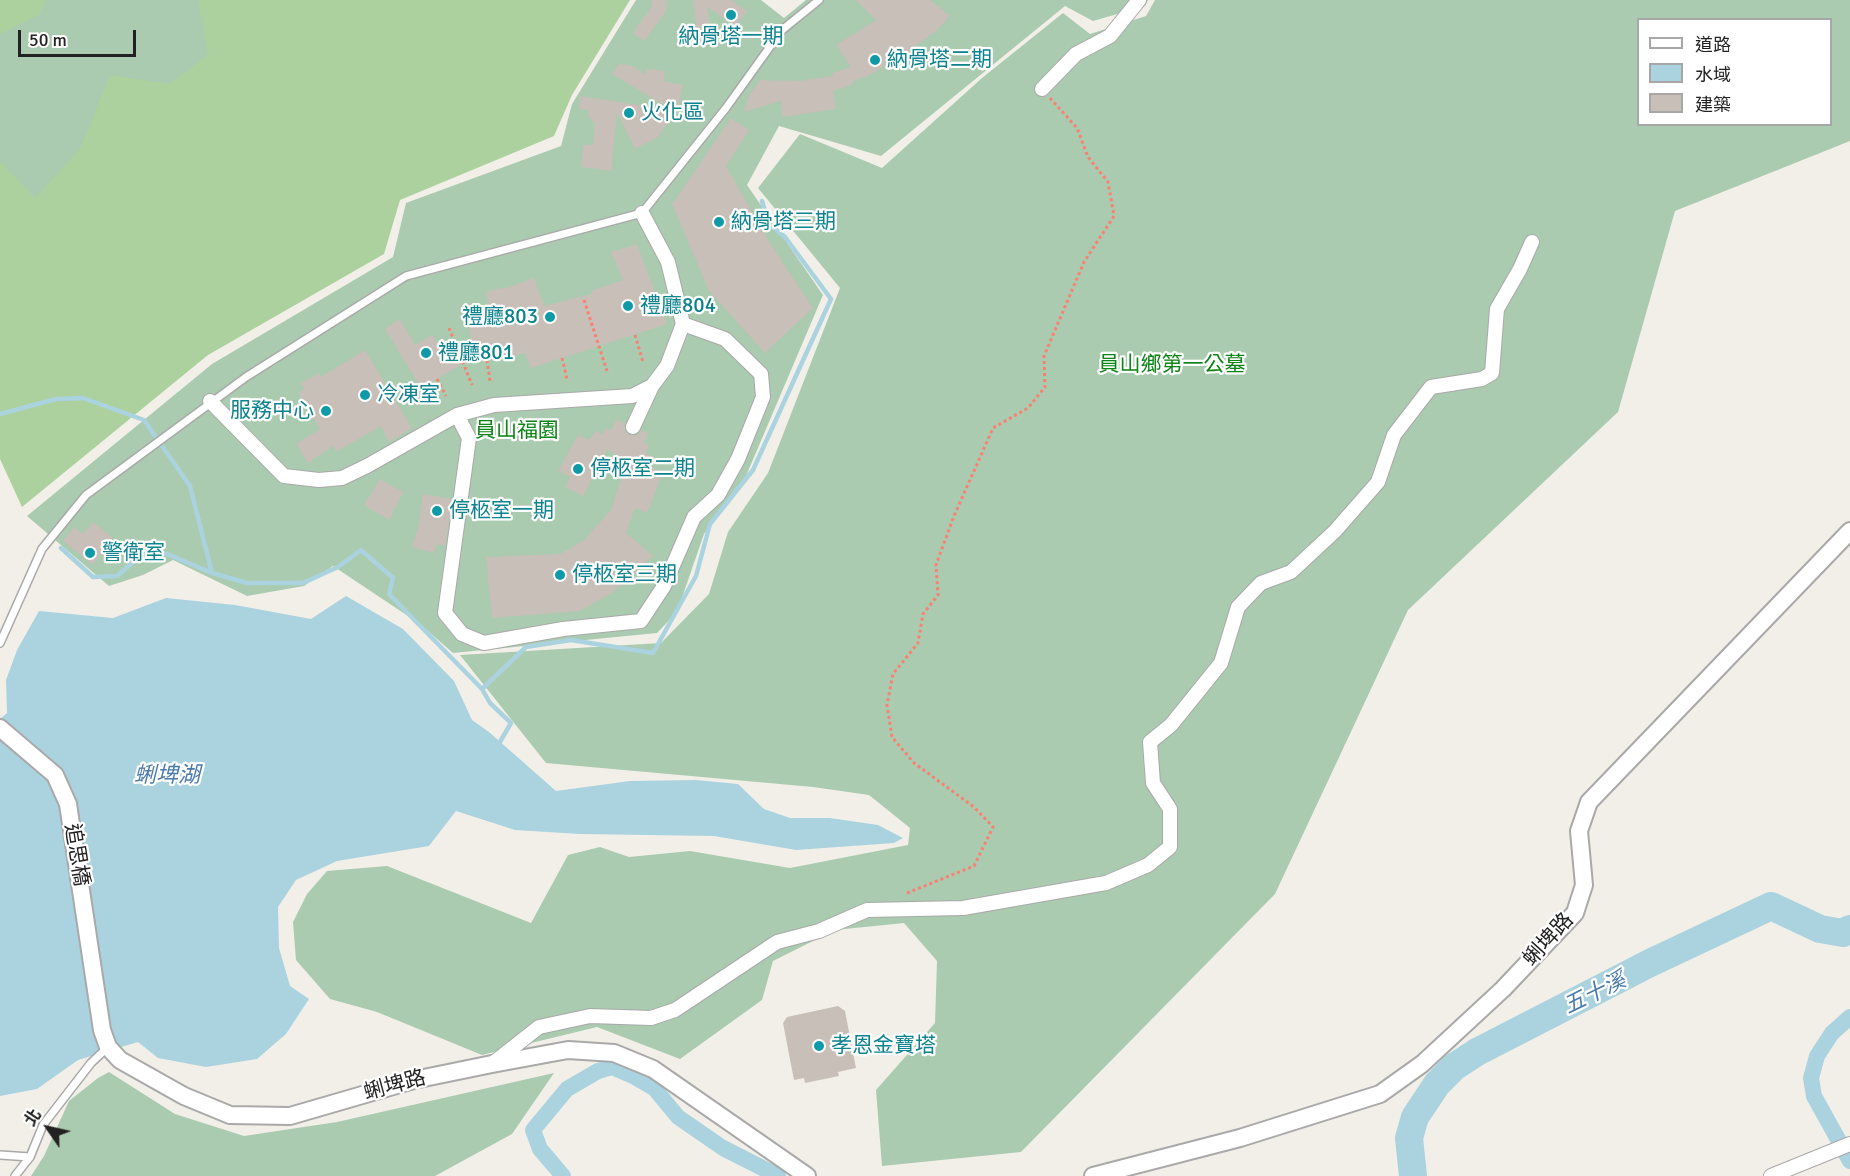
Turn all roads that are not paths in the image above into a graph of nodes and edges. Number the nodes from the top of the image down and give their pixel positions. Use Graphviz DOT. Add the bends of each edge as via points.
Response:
graph roads {
  1 [pos="819,0"];
  2 [pos="1139,0"];
  3 [pos="1042,89"];
  4 [pos="642,213"];
  5 [pos="1532,242"];
  6 [pos="683,324"];
  7 [pos="652,386"];
  8 [pos="210,401"];
  9 [pos="457,415"];
  10 [pos="633,427"];
  11 [pos="1850,531"];
  12 [pos="0,643"];
  13 [pos="0,728"];
  14 [pos="108,1047"];
  15 [pos="492,1064"];
  16 [pos="1850,1144"];
  17 [pos="0,1155"];
  18 [pos="30,1157"];
  19 [pos="15,1176"];
  20 [pos="807,1176"];
  21 [pos="1093,1176"];
  22 [pos="1771,1176"];
  1 -- 4 [label="lane" via="782,30"];
  2 -- 3 [label="street" via="1110,36 1076,54"];
  4 -- 6 [label="street" via="668,262"];
  4 -- 8 [label="lane" via="406,276"];
  5 -- 15 [label="street" via="1497,309 1492,374 1431,387 1394,435 1378,482 1335,531 1291,572 1261,583 1238,607 1221,663 1171,724 1150,742 1153,783 1170,809 1170,847 1148,865 1106,883 963,908 867,910 819,931 777,942 675,1010 651,1018 590,1016 539,1027"];
  6 -- 7 [label="street" via="667,366"];
  6 -- 9 [label="street" via="725,339 761,374 763,396 738,459 718,495 693,517 664,586 641,621 484,643 462,634 445,613 469,438"];
  7 -- 9 [label="street" via="632,396 494,405"];
  7 -- 10 [label="street"];
  8 -- 9 [label="street" via="284,476 319,480 342,478"];
  8 -- 12 [label="lane" via="86,495 42,549"];
  11 -- 21 [label="street, 蜊埤路" via="1589,801 1579,831 1584,885 1575,914 1422,1064 1380,1094 1240,1138"];
  13 -- 14 [label="street, 追思橋" via="55,775 68,804 102,1030"];
  14 -- 15 [label="street, 蜊埤路" via="120,1060 165,1086 230,1115 290,1116 414,1080"];
  14 -- 18 [label="lane" via="43,1125"];
  15 -- 20 [label="street, 蜊埤路" via="568,1050 614,1053 653,1069"];
  16 -- 22 [label="street"];
  17 -- 18 [label="lane"];
  18 -- 19 [label="lane"];
}
